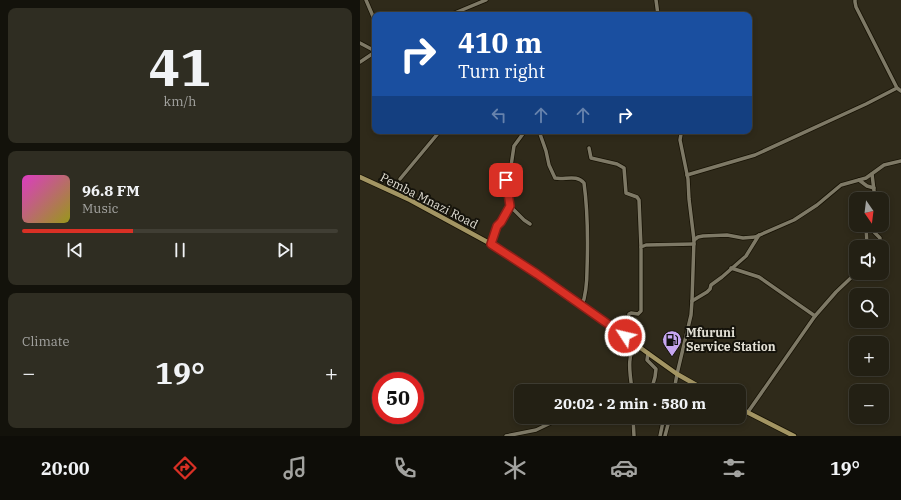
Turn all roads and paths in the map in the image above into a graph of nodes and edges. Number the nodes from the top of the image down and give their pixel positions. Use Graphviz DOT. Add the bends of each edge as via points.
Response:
graph roads {
  1 [pos="366,0"];
  2 [pos="486,0"];
  3 [pos="656,0"];
  4 [pos="855,0"];
  5 [pos="457,12"];
  6 [pos="658,12"];
  7 [pos="372,14"];
  8 [pos="360,43"];
  9 [pos="372,50"];
  10 [pos="372,54"];
  11 [pos="360,62"];
  12 [pos="897,88"];
  13 [pos="901,91"];
  14 [pos="438,134"];
  15 [pos="522,134"];
  16 [pos="540,134"];
  17 [pos="680,134"];
  18 [pos="589,148"];
  19 [pos="901,161"];
  20 [pos="872,174"];
  21 [pos="688,175"];
  22 [pos="360,177"];
  23 [pos="400,179"];
  24 [pos="859,180"];
  25 [pos="874,188"];
  26 [pos="874,192"];
  27 [pos="510,206"];
  28 [pos="530,224"];
  29 [pos="874,232"];
  30 [pos="759,235"];
  31 [pos="880,240"];
  32 [pos="694,242"];
  33 [pos="491,244"];
  34 [pos="641,247"];
  35 [pos="731,268"];
  36 [pos="849,280"];
  37 [pos="692,301"];
  38 [pos="582,306"];
  39 [pos="815,316"];
  40 [pos="625,336"];
  41 [pos="637,345"];
  42 [pos="648,353"];
  43 [pos="676,374"];
  44 [pos="632,384"];
  45 [pos="653,384"];
  46 [pos="675,384"];
  47 [pos="694,384"];
  48 [pos="748,412"];
  49 [pos="548,424"];
  50 [pos="633,424"];
  51 [pos="663,424"];
  52 [pos="669,424"];
  53 [pos="506,436"];
  54 [pos="634,436"];
  55 [pos="660,436"];
  56 [pos="666,436"];
  57 [pos="794,436"];
  1 -- 7 [label="street"];
  2 -- 5 [label="street"];
  3 -- 6 [label="street"];
  4 -- 12 [label="street"];
  8 -- 9 [label="street"];
  10 -- 11 [label="street"];
  12 -- 13 [label="street"];
  12 -- 21 [label="street" via="755,155"];
  14 -- 23 [label="street"];
  15 -- 27 [label="street" via="514,146 507,176"];
  16 -- 38 [label="street" via="548,165 555,178 579,178 584,183 588,253"];
  17 -- 21 [label="street"];
  18 -- 34 [label="street" via="590,158 624,168 626,193 639,200"];
  19 -- 20 [label="street" via="884,165"];
  20 -- 24 [label="street"];
  20 -- 25 [label="street"];
  21 -- 32 [label="street"];
  22 -- 33 [label="main road, Pemba Mnazi Road" via="410,200"];
  24 -- 25 [label="street"];
  24 -- 30 [label="street" via="845,183 794,220"];
  25 -- 26 [label="street"];
  27 -- 28 [label="street"];
  27 -- 33 [label="street" via="497,226"];
  29 -- 31 [label="street"];
  30 -- 32 [label="street" via="750,238 728,235 703,236"];
  30 -- 35 [label="street" via="746,256"];
  32 -- 34 [label="street"];
  32 -- 37 [label="street"];
  33 -- 38 [label="main road, Pemba Mnazi Road"];
  34 -- 40 [label="street" via="641,311 638,314 629,314"];
  35 -- 37 [label="street" via="711,285 707,292"];
  35 -- 39 [label="street" via="759,277"];
  36 -- 39 [label="street"];
  37 -- 43 [label="street"];
  38 -- 40 [label="main road, Pemba Mnazi Road"];
  39 -- 48 [label="street"];
  40 -- 41 [label="main road, Pemba Mnazi Road"];
  41 -- 42 [label="main road, Pemba Mnazi Road"];
  41 -- 44 [label="street" via="630,354"];
  42 -- 43 [label="main road, Pemba Mnazi Road"];
  42 -- 45 [label="street" via="647,360 656,369"];
  43 -- 46 [label="street"];
  43 -- 47 [label="main road, Pemba Mnazi Road"];
  48 -- 57 [label="main road"];
  49 -- 53 [label="street" via="536,430"];
  50 -- 54 [label="street"];
  51 -- 55 [label="street"];
  52 -- 56 [label="street"];
}
